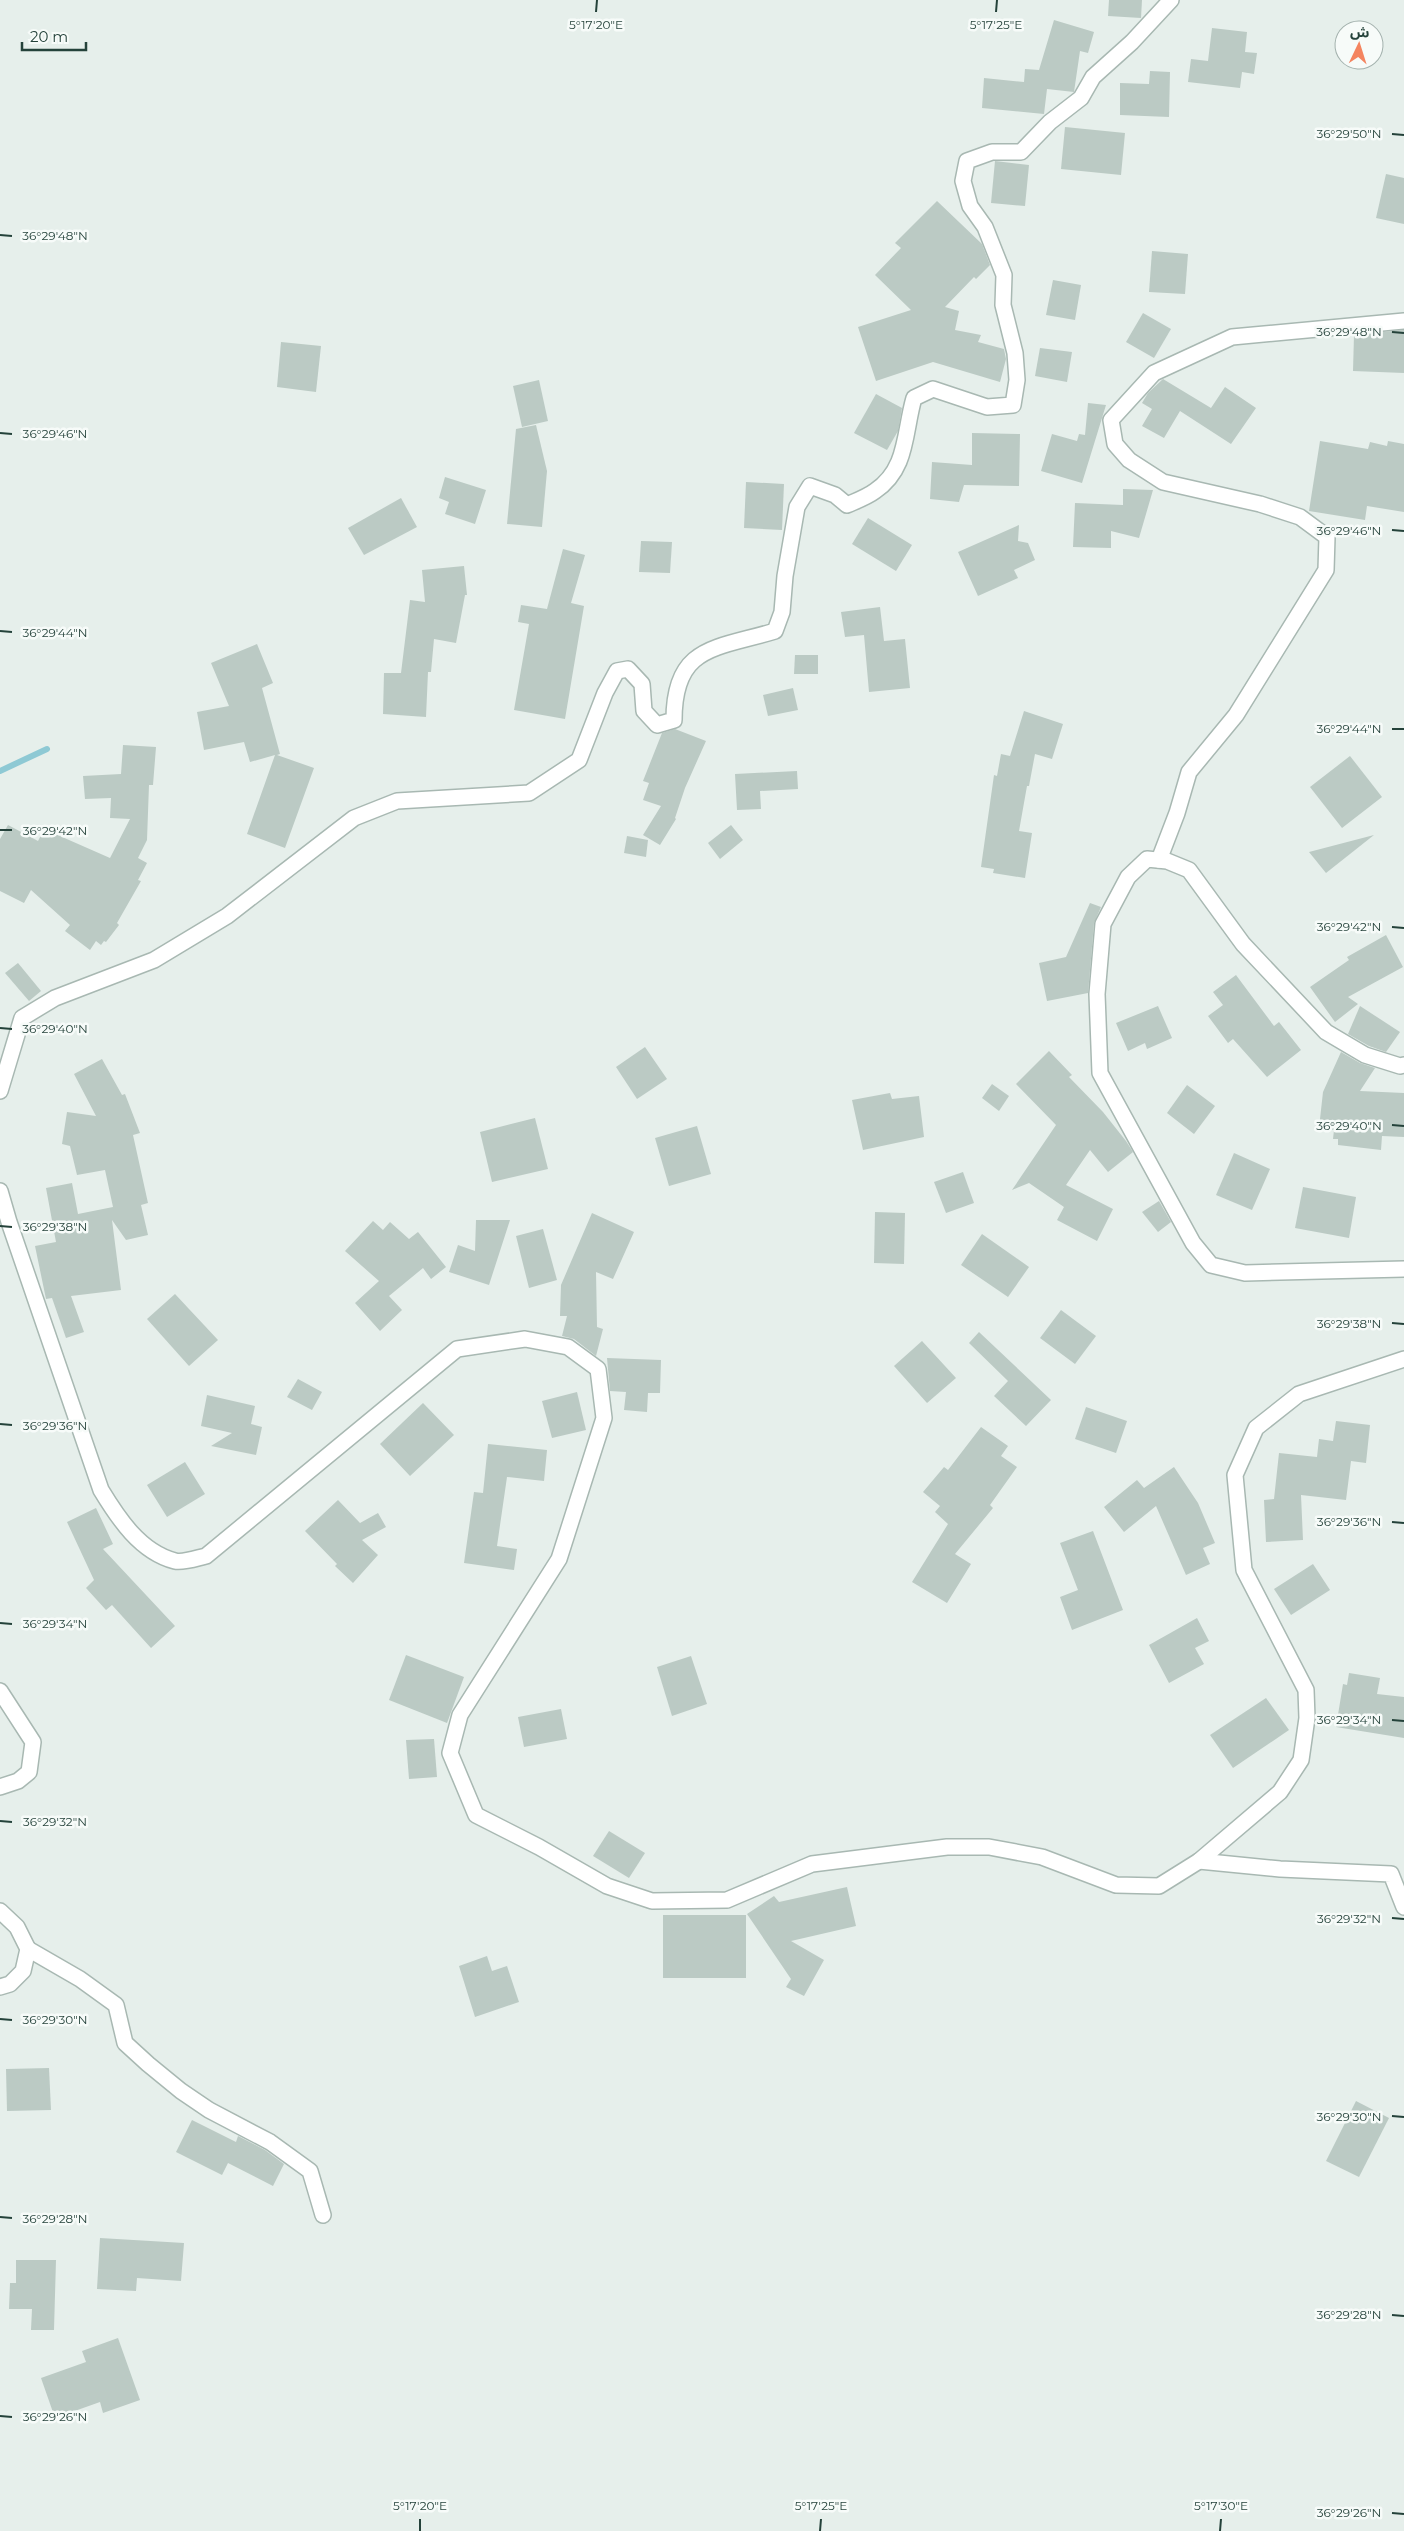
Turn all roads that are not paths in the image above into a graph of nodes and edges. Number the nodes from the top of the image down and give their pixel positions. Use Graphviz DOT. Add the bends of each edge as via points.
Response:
graph roads {
  1 [pos="1171,0"];
  2 [pos="1404,321"];
  3 [pos="1158,860"];
  4 [pos="1404,1065"];
  5 [pos="0,1092"];
  6 [pos="0,1191"];
  7 [pos="1404,1269"];
  8 [pos="1404,1359"];
  9 [pos="0,1691"];
  10 [pos="0,1786"];
  11 [pos="1199,1861"];
  12 [pos="1404,1907"];
  13 [pos="0,1912"];
  14 [pos="28,1949"];
  15 [pos="0,1986"];
  16 [pos="323,2215"];
  1 -- 5 [label="street" via="1093,77 1081,98 1050,122 1021,152 992,152 967,161 962,181 970,206 985,227 1004,275 1003,305 1015,353 1017,380 1013,405 987,407 933,389 914,398 898,466 876,491 847,505 834,495 810,486 797,507 782,612 775,631 709,650 684,669 674,696 674,720 657,725 644,711 642,684 628,669 617,671 579,760 529,793 397,801 354,818 227,916 154,960 55,998 22,1018"];
  2 -- 3 [label="street" via="1232,337 1154,373 1111,420 1115,444 1129,460 1162,482 1268,506 1300,517 1327,537 1326,570 1236,715 1189,772"];
  3 -- 4 [label="street" via="1189,870 1243,944 1326,1032 1365,1055"];
  3 -- 7 [label="street" via="1147,860 1128,877 1102,924 1097,994 1100,1074 1194,1243 1211,1265 1245,1273"];
  6 -- 11 [label="street" via="100,1490 122,1524 151,1549 176,1561 206,1556 457,1349 525,1339 568,1347 598,1368 604,1418 559,1559 460,1715 450,1753 476,1815 607,1886 652,1901 726,1900 812,1864 947,1847 989,1847 1042,1857 1116,1885 1159,1886"];
  8 -- 11 [label="street" via="1299,1394 1256,1428 1236,1475 1244,1570 1306,1690 1307,1718 1301,1760 1280,1792"];
  9 -- 10 [label="street" via="33,1742 29,1772 18,1781"];
  11 -- 12 [label="street" via="1280,1869 1391,1874"];
  13 -- 14 [label="street" via="17,1927"];
  14 -- 15 [label="street" via="23,1971 10,1984"];
  14 -- 16 [label="street" via="80,1979 116,2005 125,2043 181,2091 209,2110 270,2142 310,2171"];
}
